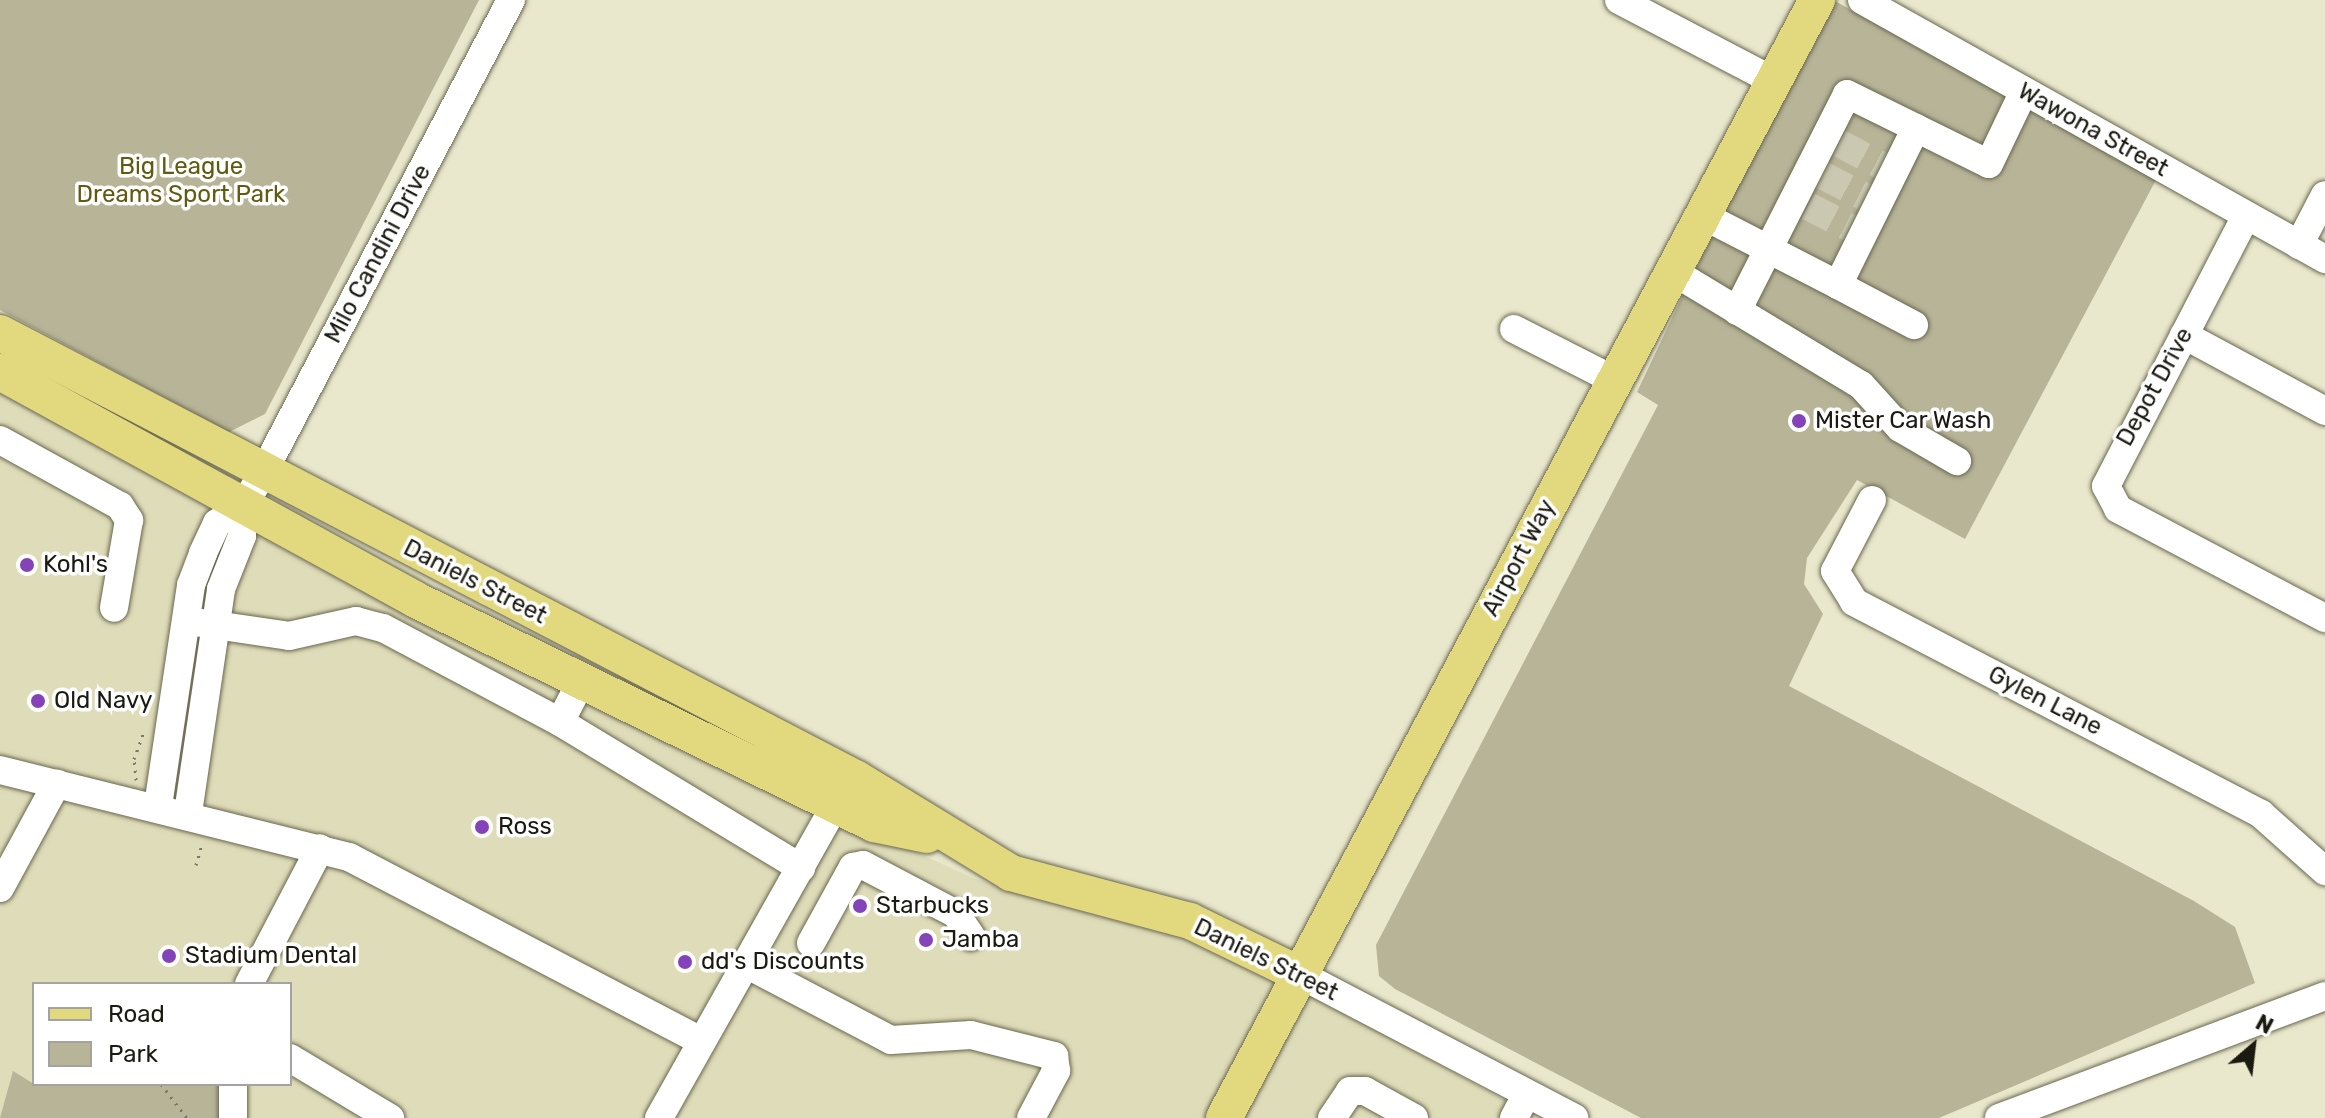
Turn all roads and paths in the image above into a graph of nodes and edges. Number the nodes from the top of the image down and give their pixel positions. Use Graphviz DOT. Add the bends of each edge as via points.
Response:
graph roads {
  1 [pos="511,0"];
  2 [pos="1619,0"];
  3 [pos="1817,0"];
  4 [pos="1862,0"];
  5 [pos="1774,81"];
  6 [pos="2024,91"];
  7 [pos="1916,128"];
  8 [pos="2325,195"];
  9 [pos="1702,215"];
  10 [pos="2246,216"];
  11 [pos="2299,245"];
  12 [pos="1771,250"];
  13 [pos="2325,259"];
  14 [pos="1672,271"];
  15 [pos="1838,285"];
  16 [pos="1737,311"];
  17 [pos="1914,325"];
  18 [pos="1514,329"];
  19 [pos="0,333"];
  20 [pos="2184,335"];
  21 [pos="0,372"];
  22 [pos="1614,380"];
  23 [pos="2325,411"];
  24 [pos="0,440"];
  25 [pos="1957,461"];
  26 [pos="263,473"];
  27 [pos="1872,500"];
  28 [pos="242,507"];
  29 [pos="114,608"];
  30 [pos="2325,618"];
  31 [pos="188,621"];
  32 [pos="216,622"];
  33 [pos="583,678"];
  34 [pos="150,718"];
  35 [pos="560,722"];
  36 [pos="0,770"];
  37 [pos="125,780"];
  38 [pos="57,783"];
  39 [pos="885,798"];
  40 [pos="836,804"];
  41 [pos="158,806"];
  42 [pos="188,813"];
  43 [pos="944,839"];
  44 [pos="320,848"];
  45 [pos="801,868"];
  46 [pos="2325,871"];
  47 [pos="0,888"];
  48 [pos="971,936"];
  49 [pos="811,943"];
  50 [pos="748,965"];
  51 [pos="1297,973"];
  52 [pos="250,982"];
  53 [pos="2325,996"];
  54 [pos="701,1041"];
  55 [pos="292,1059"];
  56 [pos="163,1086"];
  57 [pos="233,1086"];
  58 [pos="1521,1106"];
  59 [pos="670,1114"];
  60 [pos="1333,1115"];
  61 [pos="1412,1116"];
  62 [pos="187,1118"];
  63 [pos="233,1118"];
  64 [pos="390,1118"];
  65 [pos="1031,1118"];
  66 [pos="1224,1118"];
  67 [pos="1574,1118"];
  68 [pos="1999,1118"];
  1 -- 26 [label="street, Milo Candini Drive"];
  2 -- 5 [label="street"];
  3 -- 5 [label="main road, Airport Way"];
  4 -- 6 [label="street, Wawona Street"];
  5 -- 9 [label="main road, Airport Way"];
  6 -- 7 [label="street" via="1989,164"];
  6 -- 10 [label="street, Wawona Street"];
  7 -- 12 [label="street" via="1847,94 1802,202"];
  7 -- 15 [label="street" via="1857,231"];
  8 -- 11 [label="street"];
  9 -- 12 [label="street"];
  9 -- 14 [label="main road, Airport Way"];
  10 -- 11 [label="street, Wawona Street"];
  10 -- 20 [label="street, Depot Drive"];
  11 -- 13 [label="street, Wawona Street"];
  12 -- 15 [label="street"];
  12 -- 16 [label="street"];
  14 -- 16 [label="street"];
  14 -- 22 [label="main road, Airport Way"];
  15 -- 17 [label="street"];
  16 -- 25 [label="street" via="1861,385 1900,428"];
  18 -- 22 [label="street"];
  19 -- 26 [label="main road, Daniels Street"];
  20 -- 23 [label="street"];
  20 -- 30 [label="street, Depot Drive" via="2106,486 2118,509"];
  21 -- 28 [label="main road, Daniels Street"];
  22 -- 51 [label="main road, Airport Way"];
  24 -- 29 [label="street" via="120,506 129,520"];
  26 -- 28 [label="street, Milo Candini Drive"];
  26 -- 39 [label="main road, Daniels Street"];
  27 -- 46 [label="street, Gylen Lane" via="1835,571 1854,602 2261,814"];
  28 -- 31 [label="street" via="217,523 203,553"];
  28 -- 32 [label="street" via="242,536"];
  28 -- 33 [label="main road, Daniels Street"];
  31 -- 32 [label="street"];
  31 -- 41 [label="street"];
  32 -- 35 [label="street" via="289,636 356,621 383,628"];
  32 -- 42 [label="street"];
  33 -- 35 [label="street"];
  33 -- 40 [label="main road, Daniels Street"];
  34 -- 37 [label="path" via="134,759 137,780"];
  35 -- 45 [label="street"];
  36 -- 38 [label="street"];
  38 -- 41 [label="street"];
  38 -- 47 [label="street"];
  39 -- 40 [label="street" via="858,794"];
  39 -- 43 [label="main road, Daniels Street"];
  40 -- 43 [label="main road, Daniels Street" via="874,824"];
  40 -- 45 [label="street"];
  41 -- 42 [label="street"];
  42 -- 44 [label="street"];
  43 -- 51 [label="main road, Daniels Street" via="1011,873 1190,921"];
  44 -- 52 [label="street"];
  44 -- 54 [label="street"];
  45 -- 50 [label="street"];
  48 -- 49 [label="street" via="956,914 863,865 853,867"];
  50 -- 54 [label="street"];
  50 -- 65 [label="street" via="891,1040 971,1035 1054,1056 1056,1071"];
  51 -- 58 [label="street, Daniels Street"];
  51 -- 66 [label="main road, Airport Way"];
  53 -- 68 [label="street"];
  54 -- 59 [label="street"];
  55 -- 64 [label="street"];
  56 -- 62 [label="path"];
  57 -- 63 [label="street"];
  58 -- 67 [label="street, Daniels Street"];
  60 -- 61 [label="street" via="1350,1091 1365,1091"];
}
